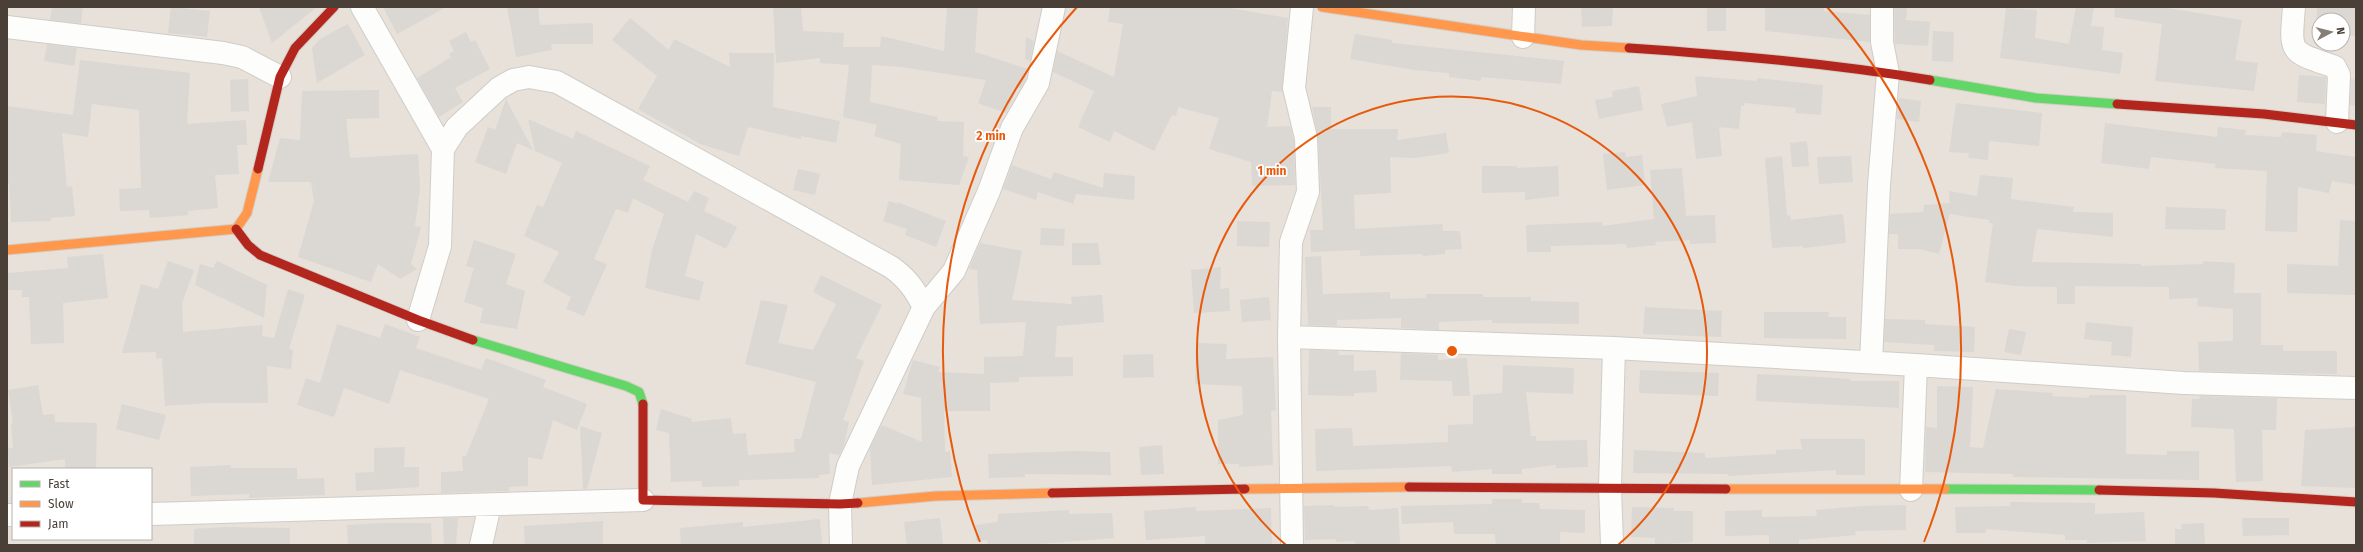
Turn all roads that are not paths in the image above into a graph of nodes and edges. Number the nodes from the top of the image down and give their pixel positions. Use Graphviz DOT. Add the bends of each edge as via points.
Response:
graph roads {
  1 [pos="334,7"];
  2 [pos="362,7"];
  3 [pos="1054,7"];
  4 [pos="1302,7"];
  5 [pos="1322,7"];
  6 [pos="1524,7"];
  7 [pos="1882,7"];
  8 [pos="2294,7"];
  9 [pos="7,27"];
  10 [pos="1523,37"];
  11 [pos="1888,73"];
  12 [pos="280,77"];
  13 [pos="2347,124"];
  14 [pos="443,149"];
  15 [pos="236,229"];
  16 [pos="7,250"];
  17 [pos="924,307"];
  18 [pos="418,320"];
  19 [pos="1289,337"];
  20 [pos="1614,348"];
  21 [pos="1871,362"];
  22 [pos="1916,365"];
  23 [pos="2356,388"];
  24 [pos="1610,487"];
  25 [pos="1291,488"];
  26 [pos="1911,490"];
  27 [pos="643,500"];
  28 [pos="2356,502"];
  29 [pos="840,504"];
  30 [pos="490,506"];
  31 [pos="152,514"];
  32 [pos="481,545"];
  33 [pos="841,545"];
  34 [pos="1292,545"];
  35 [pos="1612,545"];
  1 -- 12 [label="street" via="295,48"];
  2 -- 14 [label="street"];
  3 -- 17 [label="street" via="1038,83 1012,128 989,191 954,271"];
  4 -- 19 [label="street" via="1294,88 1306,138 1308,192 1291,242"];
  5 -- 10 [label="street"];
  6 -- 10 [label="street"];
  7 -- 11 [label="street" via="1882,42"];
  8 -- 13 [label="street" via="2291,42 2294,49 2299,55 2338,70"];
  9 -- 12 [label="street" via="224,53 242,58"];
  10 -- 11 [label="street" via="1581,45 1762,57"];
  11 -- 13 [label="street" via="2036,98 2109,105 2206,109"];
  11 -- 21 [label="street" via="1879,185"];
  12 -- 15 [label="street" via="247,213"];
  14 -- 17 [label="street" via="457,127 499,88 513,80 529,77 557,82 892,267 906,278"];
  14 -- 18 [label="street" via="440,246"];
  15 -- 16 [label="street"];
  15 -- 18 [label="street" via="248,245 260,255"];
  17 -- 29 [label="street" via="848,466"];
  18 -- 27 [label="street" via="639,392 643,405"];
  19 -- 20 [label="street"];
  19 -- 25 [label="street"];
  20 -- 21 [label="street"];
  20 -- 24 [label="street"];
  21 -- 22 [label="street"];
  22 -- 23 [label="street" via="2184,383"];
  22 -- 26 [label="street"];
  24 -- 25 [label="street"];
  24 -- 26 [label="street"];
  24 -- 35 [label="street"];
  25 -- 29 [label="street" via="936,496"];
  25 -- 34 [label="street"];
  26 -- 28 [label="street" via="2030,489 2214,493"];
  27 -- 29 [label="street"];
  27 -- 30 [label="street"];
  29 -- 33 [label="street"];
  30 -- 31 [label="street"];
  30 -- 32 [label="street"];
}
